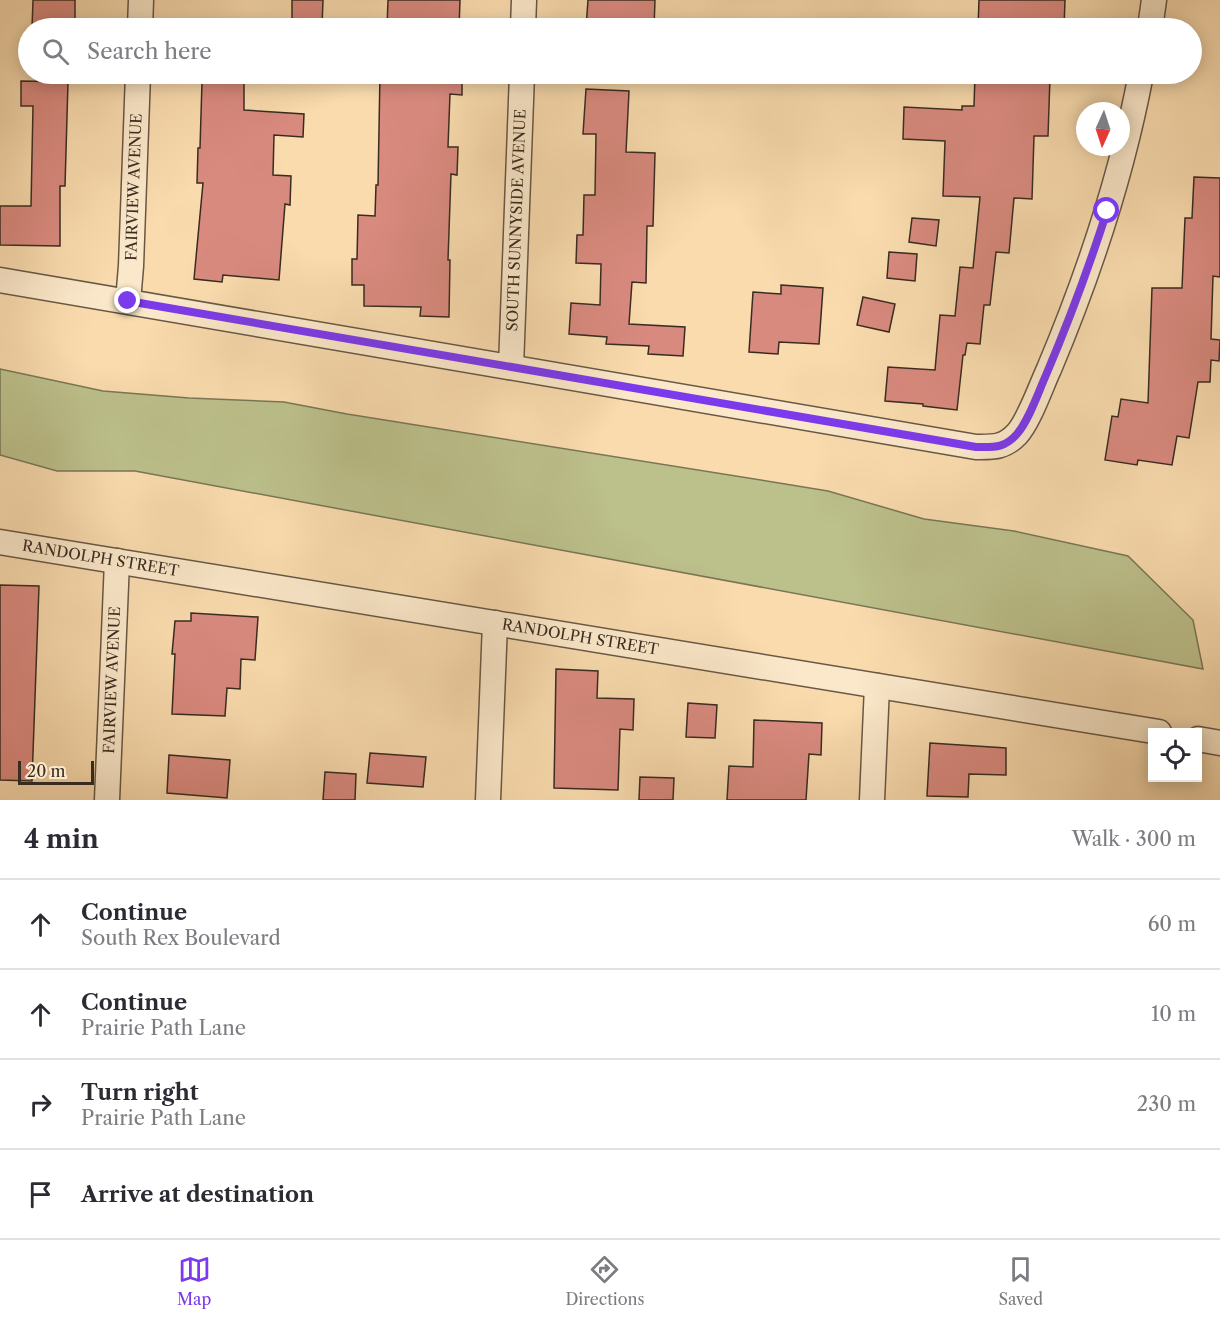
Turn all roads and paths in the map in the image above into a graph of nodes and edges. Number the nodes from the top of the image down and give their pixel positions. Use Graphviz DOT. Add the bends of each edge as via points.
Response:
graph roads {
  1 [pos="141,0"];
  2 [pos="524,0"];
  3 [pos="1154,0"];
  4 [pos="140,18"];
  5 [pos="523,18"];
  6 [pos="1151,18"];
  7 [pos="138,84"];
  8 [pos="522,84"];
  9 [pos="1139,84"];
  10 [pos="0,280"];
  11 [pos="128,301"];
  12 [pos="511,367"];
  13 [pos="0,542"];
  14 [pos="117,561"];
  15 [pos="495,623"];
  16 [pos="877,686"];
  17 [pos="1148,730"];
  18 [pos="1202,740"];
  19 [pos="1220,744"];
  20 [pos="107,800"];
  21 [pos="488,800"];
  22 [pos="872,800"];
  1 -- 4 [label="street"];
  2 -- 5 [label="street"];
  3 -- 6 [label="street"];
  7 -- 11 [label="street, FAIRVIEW AVENUE"];
  8 -- 12 [label="street, SOUTH SUNNYSIDE AVENUE"];
  9 -- 12 [label="street" via="1107,211 1068,324 1029,414 1017,434 1001,447 976,447"];
  10 -- 11 [label="street"];
  11 -- 12 [label="street"];
  13 -- 14 [label="street, RANDOLPH STREET"];
  14 -- 15 [label="street, RANDOLPH STREET"];
  14 -- 20 [label="street, FAIRVIEW AVENUE"];
  15 -- 16 [label="street, RANDOLPH STREET"];
  15 -- 21 [label="street"];
  16 -- 17 [label="street, RANDOLPH STREET"];
  16 -- 22 [label="street"];
  18 -- 19 [label="street"];
}
